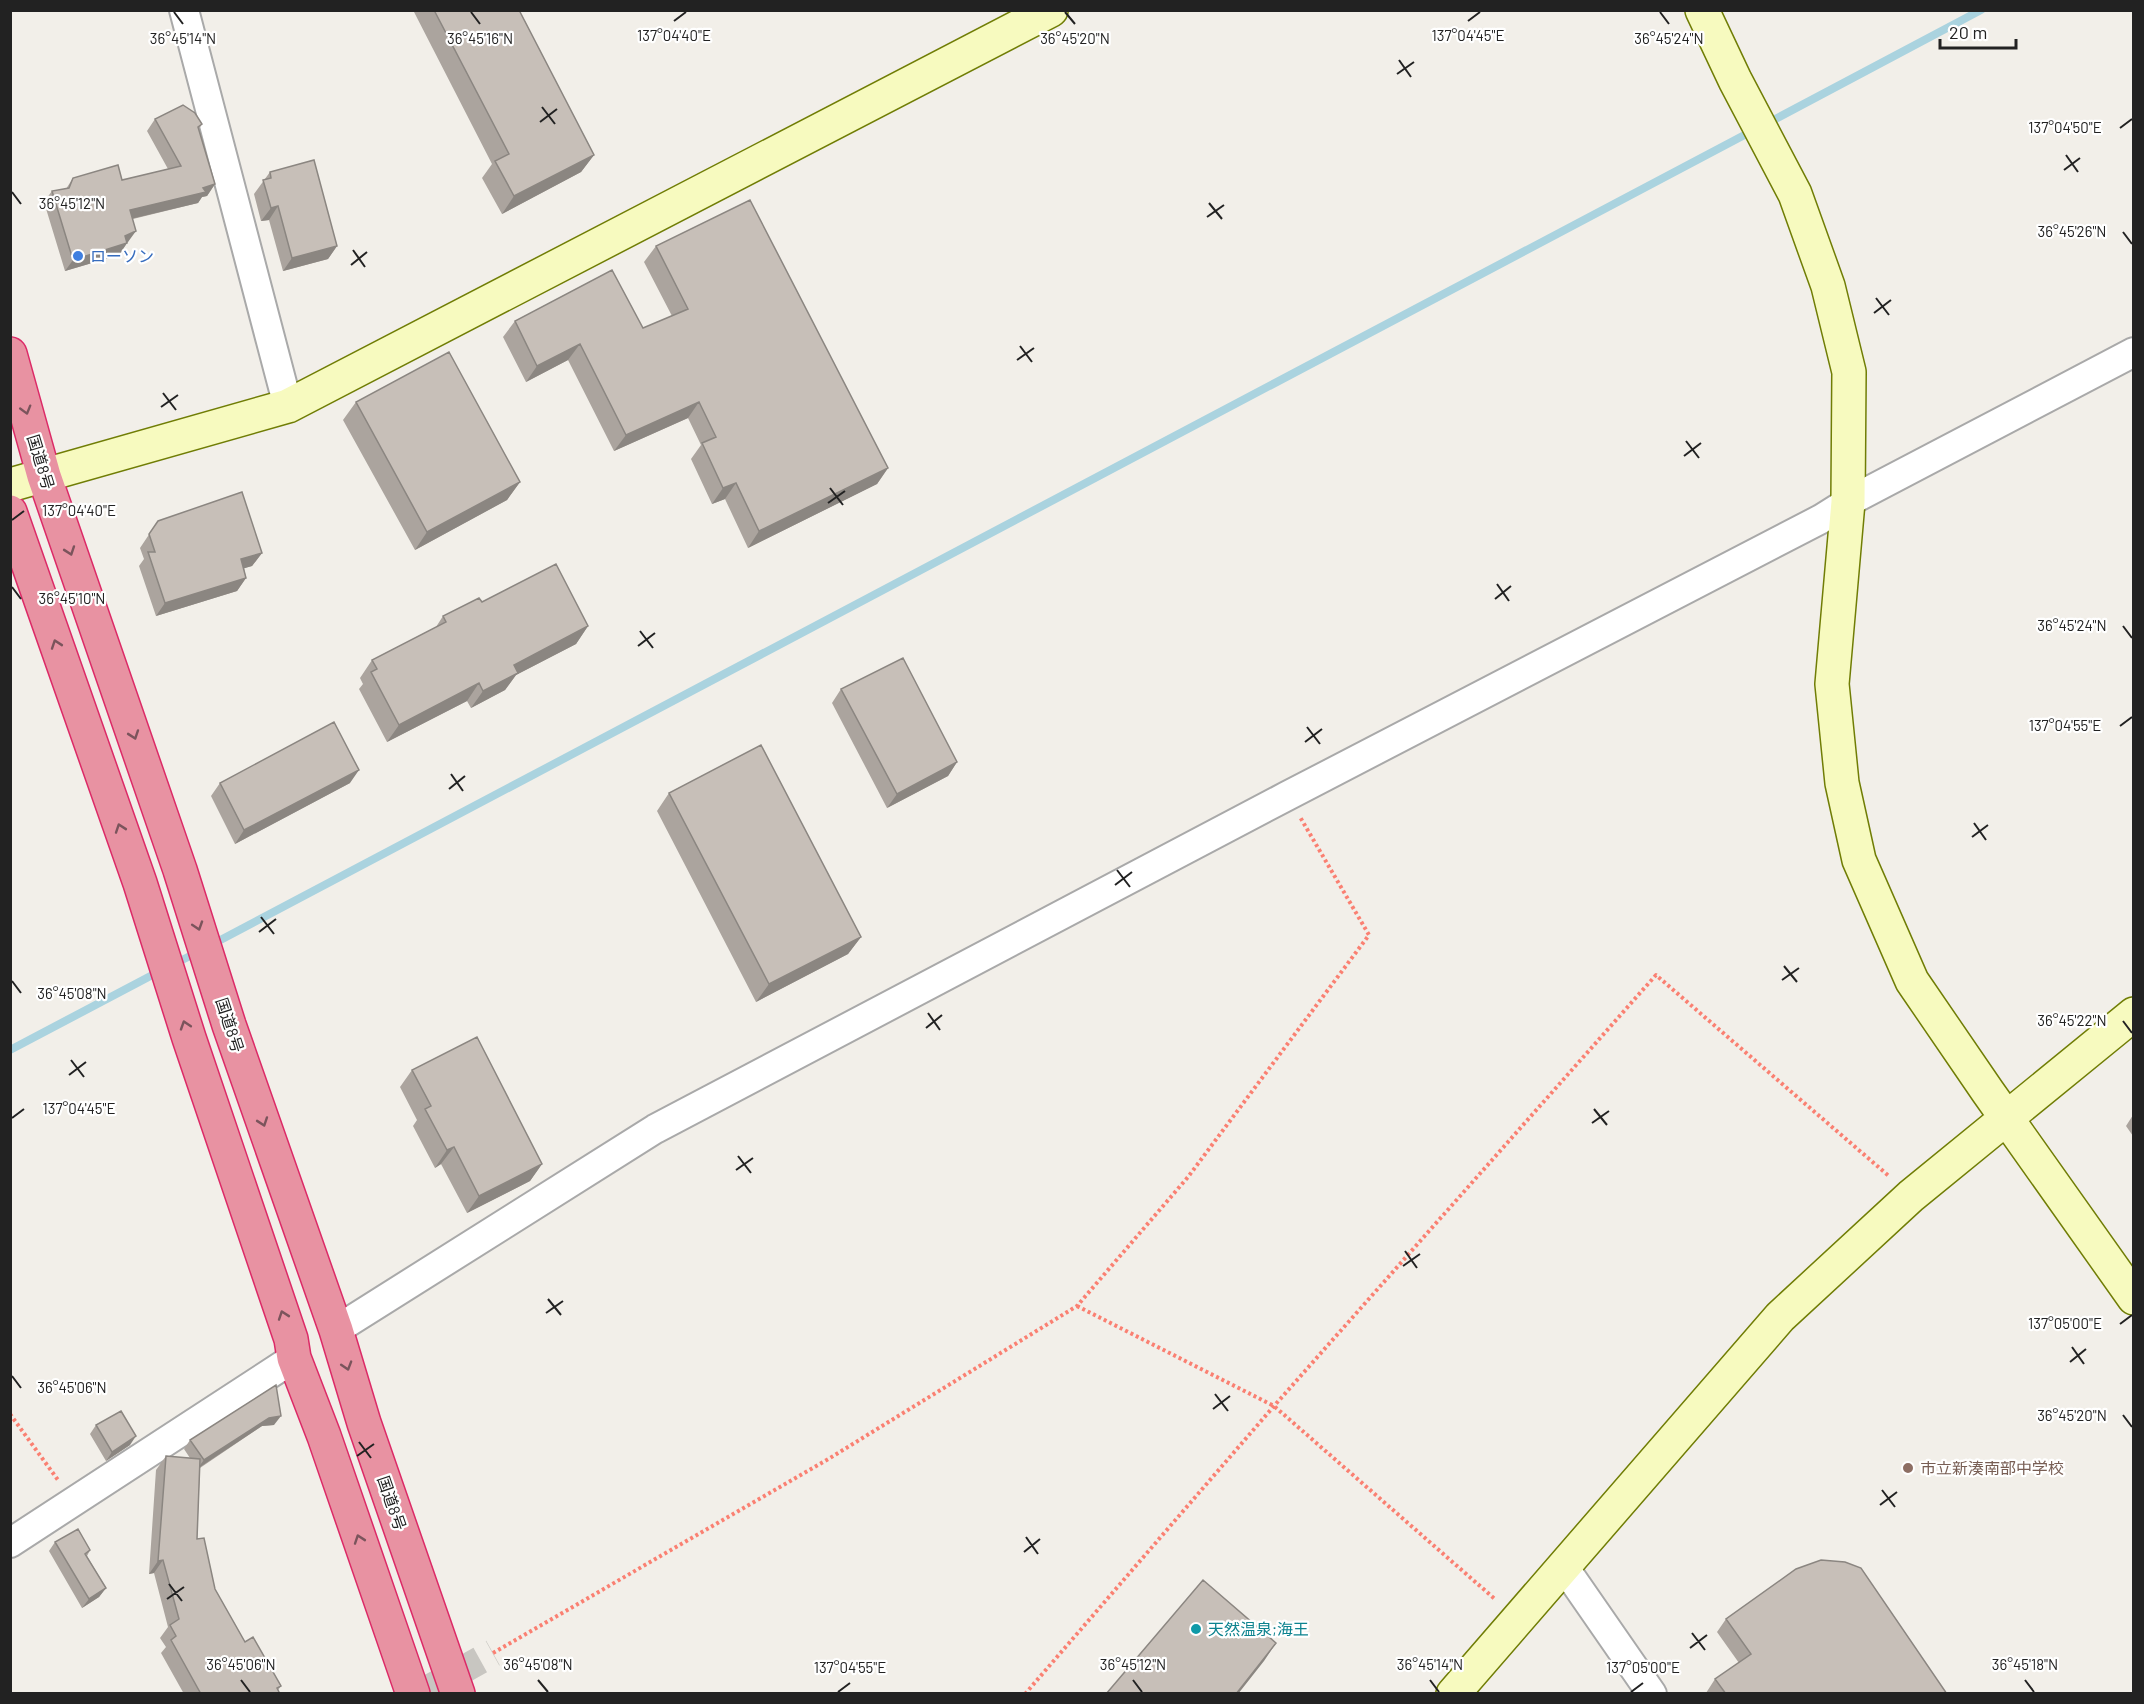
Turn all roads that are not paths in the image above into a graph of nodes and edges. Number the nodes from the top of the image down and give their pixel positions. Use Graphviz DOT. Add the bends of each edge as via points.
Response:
graph roads {
  1 [pos="184,10"];
  2 [pos="1051,10"];
  3 [pos="1702,10"];
  4 [pos="2133,352"];
  5 [pos="10,354"];
  6 [pos="288,406"];
  7 [pos="45,476"];
  8 [pos="10,484"];
  9 [pos="1848,502"];
  10 [pos="10,512"];
  11 [pos="2133,1014"];
  12 [pos="2007,1117"];
  13 [pos="2133,1298"];
  14 [pos="336,1330"];
  15 [pos="294,1358"];
  16 [pos="384,1481"];
  17 [pos="10,1543"];
  18 [pos="1564,1567"];
  19 [pos="373,1579"];
  20 [pos="399,1694"];
  21 [pos="413,1694"];
  22 [pos="458,1694"];
  23 [pos="477,1694"];
  24 [pos="1453,1694"];
  25 [pos="1652,1694"];
  1 -- 6 [label="street"];
  2 -- 6 [label="street"];
  3 -- 9 [label="street" via="1795,194 1828,286 1850,372"];
  4 -- 9 [label="street"];
  5 -- 7 [label="highway, 国道8号, one-way"];
  6 -- 7 [label="street"];
  7 -- 8 [label="street"];
  7 -- 14 [label="highway, 国道8号, one-way"];
  9 -- 12 [label="street" via="1832,684 1842,783 1859,860 1912,981"];
  9 -- 14 [label="street" via="655,1129"];
  15 -- 10 [label="highway, one-way" via="291,1339 140,883"];
  11 -- 12 [label="street"];
  12 -- 13 [label="street"];
  12 -- 18 [label="street" via="1911,1196 1780,1317"];
  14 -- 16 [label="highway, 国道8号, one-way"];
  15 -- 17 [label="street"];
  19 -- 15 [label="highway, one-way"];
  16 -- 22 [label="highway, 国道8号"];
  16 -- 23 [label="highway"];
  18 -- 24 [label="street"];
  18 -- 25 [label="street"];
  19 -- 20 [label="highway"];
  19 -- 21 [label="highway"];
}
